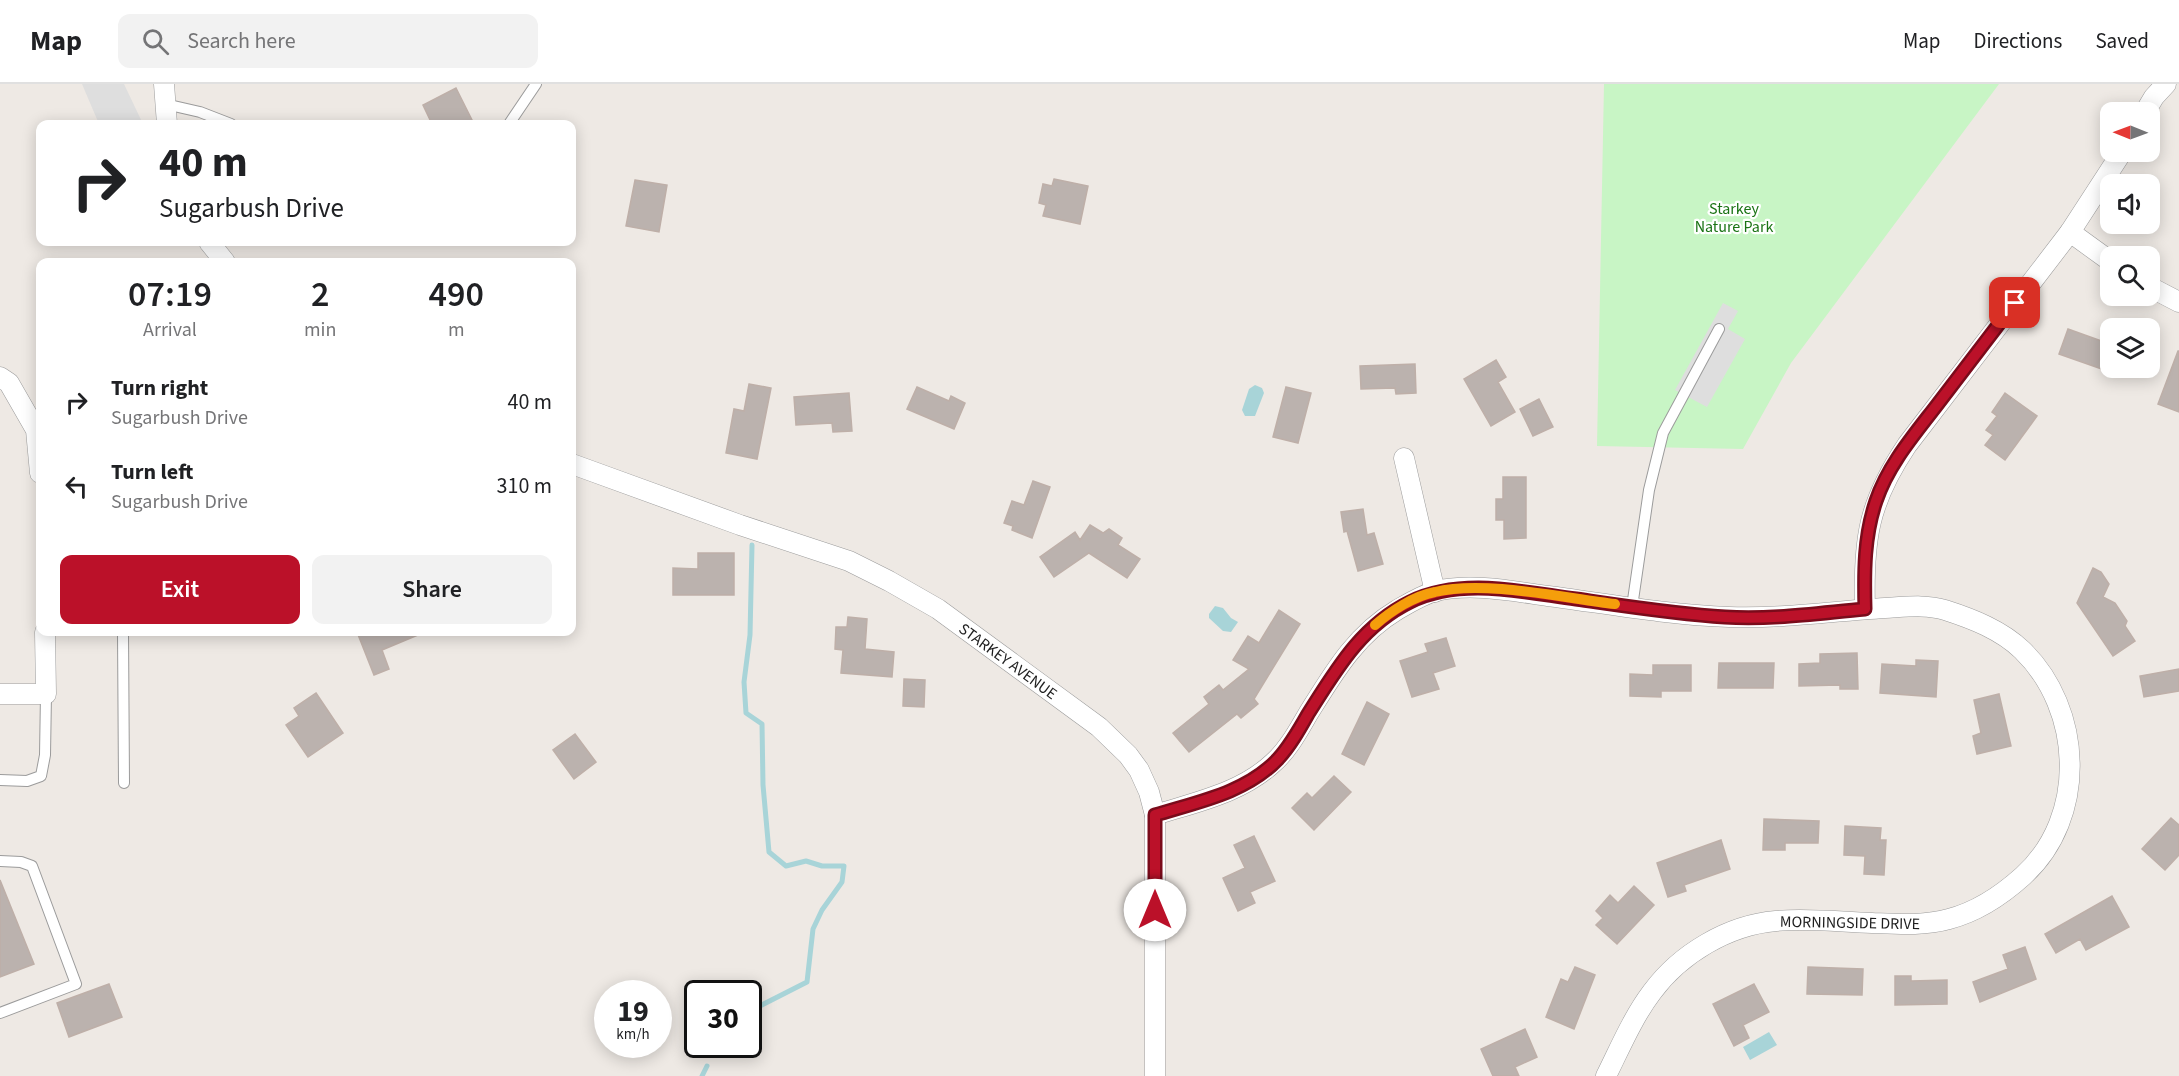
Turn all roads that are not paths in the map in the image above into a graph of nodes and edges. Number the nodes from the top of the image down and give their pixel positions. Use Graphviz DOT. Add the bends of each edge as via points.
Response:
graph roads {
  1 [pos="164,84"];
  2 [pos="536,84"];
  3 [pos="2166,84"];
  4 [pos="2151,102"];
  5 [pos="165,104"];
  6 [pos="167,120"];
  7 [pos="221,120"];
  8 [pos="512,120"];
  9 [pos="2116,162"];
  10 [pos="2070,232"];
  11 [pos="212,246"];
  12 [pos="2100,254"];
  13 [pos="222,258"];
  14 [pos="2160,292"];
  15 [pos="2179,302"];
  16 [pos="1719,329"];
  17 [pos="0,377"];
  18 [pos="36,430"];
  19 [pos="1404,458"];
  20 [pos="576,465"];
  21 [pos="1435,592"];
  22 [pos="1632,607"];
  23 [pos="1865,609"];
  24 [pos="45,636"];
  25 [pos="123,636"];
  26 [pos="0,694"];
  27 [pos="46,694"];
  28 [pos="0,780"];
  29 [pos="124,783"];
  30 [pos="1155,815"];
  31 [pos="0,861"];
  32 [pos="0,1013"];
  33 [pos="1155,1076"];
  34 [pos="1606,1076"];
  1 -- 5 [label="street"];
  2 -- 8 [label="lane"];
  3 -- 4 [label="street"];
  5 -- 6 [label="street"];
  5 -- 7 [label="lane"];
  9 -- 10 [label="street"];
  10 -- 12 [label="street"];
  10 -- 23 [label="street" via="1889,471 1869,530 1864,562"];
  11 -- 13 [label="street"];
  14 -- 15 [label="street"];
  16 -- 22 [label="lane" via="1663,433 1649,490"];
  17 -- 18 [label="street" via="9,383"];
  19 -- 21 [label="street"];
  20 -- 30 [label="street, STARKEY AVENUE" via="849,561 938,609 1099,727 1139,770"];
  21 -- 22 [label="street, MORNINGSIDE DRIVE" via="1470,588"];
  21 -- 30 [label="street, MORNINGSIDE DRIVE" via="1409,602 1361,637 1342,659 1292,741 1258,776 1230,791"];
  22 -- 23 [label="street, MORNINGSIDE DRIVE" via="1727,617"];
  23 -- 34 [label="street, MORNINGSIDE DRIVE" via="1938,608 1965,617 1997,631 2022,650 2042,675 2068,736 2071,770 2064,813 2048,845 2025,875 1983,905 1950,919 1919,925 1776,921 1746,926 1716,938 1673,969 1652,992"];
  24 -- 27 [label="street"];
  25 -- 29 [label="lane"];
  26 -- 27 [label="street"];
  27 -- 28 [label="lane" via="41,776 27,781"];
  30 -- 33 [label="street, STARKEY AVENUE"];
  31 -- 32 [label="lane" via="32,866 76,984"];
}
